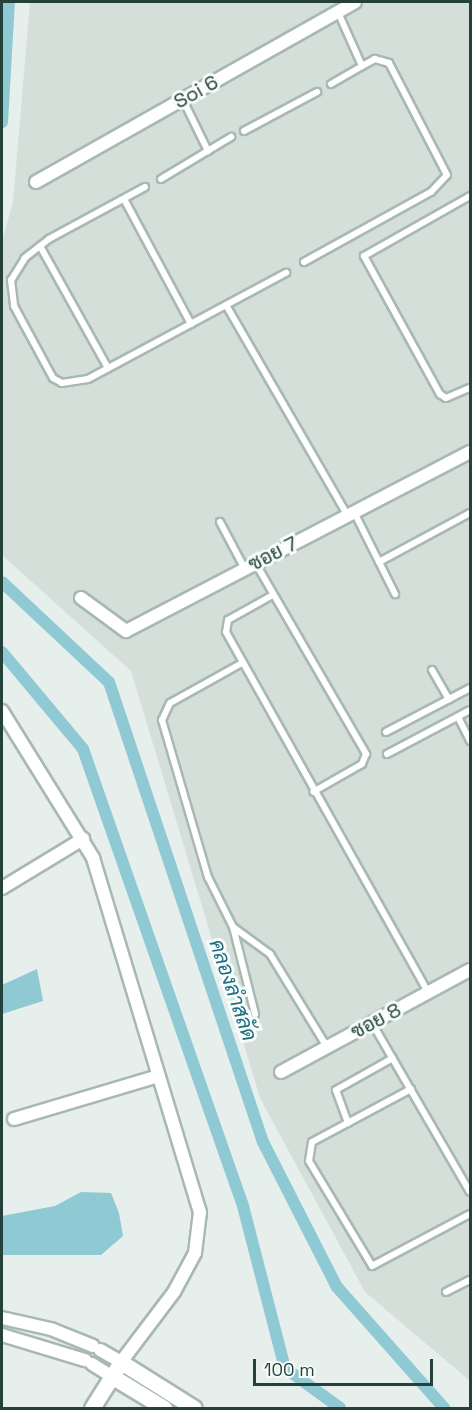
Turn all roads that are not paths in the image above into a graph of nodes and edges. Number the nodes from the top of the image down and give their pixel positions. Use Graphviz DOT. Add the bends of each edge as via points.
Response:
graph roads {
  1 [pos="356,2"];
  2 [pos="338,11"];
  3 [pos="362,66"];
  4 [pos="331,84"];
  5 [pos="317,92"];
  6 [pos="182,99"];
  7 [pos="244,131"];
  8 [pos="231,137"];
  9 [pos="208,151"];
  10 [pos="161,179"];
  11 [pos="36,182"];
  12 [pos="145,187"];
  13 [pos="471,196"];
  14 [pos="124,199"];
  15 [pos="40,246"];
  16 [pos="304,262"];
  17 [pos="286,273"];
  18 [pos="226,305"];
  19 [pos="191,324"];
  20 [pos="108,368"];
  21 [pos="471,387"];
  22 [pos="471,452"];
  23 [pos="471,513"];
  24 [pos="351,514"];
  25 [pos="220,522"];
  26 [pos="378,562"];
  27 [pos="250,566"];
  28 [pos="395,594"];
  29 [pos="271,596"];
  30 [pos="81,598"];
  31 [pos="242,663"];
  32 [pos="432,669"];
  33 [pos="471,687"];
  34 [pos="449,699"];
  35 [pos="471,710"];
  36 [pos="2,711"];
  37 [pos="458,717"];
  38 [pos="386,732"];
  39 [pos="471,741"];
  40 [pos="387,754"];
  41 [pos="313,792"];
  42 [pos="83,839"];
  43 [pos="2,888"];
  44 [pos="233,927"];
  45 [pos="471,970"];
  46 [pos="428,993"];
  47 [pos="255,1014"];
  48 [pos="372,1023"];
  49 [pos="327,1047"];
  50 [pos="393,1058"];
  51 [pos="281,1072"];
  52 [pos="158,1076"];
  53 [pos="411,1089"];
  54 [pos="14,1119"];
  55 [pos="348,1123"];
  56 [pos="471,1192"];
  57 [pos="471,1214"];
  58 [pos="471,1280"];
  59 [pos="446,1292"];
  60 [pos="2,1318"];
  61 [pos="2,1335"];
  62 [pos="121,1362"];
  63 [pos="113,1377"];
  64 [pos="92,1408"];
  65 [pos="164,1408"];
  66 [pos="194,1408"];
  1 -- 2 [label="street, Soi 6"];
  2 -- 3 [label="lane"];
  2 -- 6 [label="street, Soi 6"];
  3 -- 4 [label="lane"];
  3 -- 16 [label="lane" via="375,59 389,63 447,175 431,192"];
  5 -- 7 [label="lane"];
  6 -- 9 [label="lane"];
  6 -- 11 [label="street, Soi 6"];
  8 -- 9 [label="lane"];
  9 -- 10 [label="lane"];
  12 -- 14 [label="lane"];
  13 -- 21 [label="lane" via="364,256 440,394 446,398"];
  14 -- 15 [label="lane"];
  14 -- 19 [label="lane"];
  15 -- 20 [label="lane"];
  15 -- 20 [label="lane" via="25,258 10,292 53,378 70,386"];
  17 -- 18 [label="lane"];
  18 -- 19 [label="lane"];
  18 -- 24 [label="lane"];
  19 -- 20 [label="lane"];
  22 -- 24 [label="street, ซอย 7"];
  23 -- 26 [label="lane"];
  24 -- 26 [label="lane"];
  24 -- 27 [label="street, ซอย 7"];
  25 -- 27 [label="lane"];
  26 -- 28 [label="lane"];
  27 -- 29 [label="lane"];
  27 -- 30 [label="street, ซอย 7" via="126,631"];
  29 -- 31 [label="lane" via="224,626"];
  29 -- 41 [label="lane" via="366,754 362,764"];
  31 -- 41 [label="lane"];
  31 -- 44 [label="lane" via="170,703 162,720 208,877"];
  32 -- 34 [label="lane"];
  33 -- 34 [label="lane"];
  34 -- 38 [label="lane"];
  35 -- 37 [label="lane"];
  36 -- 42 [label="street"];
  37 -- 39 [label="lane"];
  37 -- 40 [label="lane"];
  41 -- 46 [label="lane"];
  42 -- 43 [label="street"];
  42 -- 52 [label="street" via="119,936"];
  44 -- 47 [label="lane"];
  44 -- 49 [label="lane" via="270,954"];
  45 -- 46 [label="street, ซอย 8"];
  46 -- 48 [label="street, ซอย 8"];
  48 -- 49 [label="street, ซอย 8"];
  48 -- 50 [label="lane"];
  49 -- 51 [label="street, ซอย 8"];
  50 -- 53 [label="lane"];
  50 -- 55 [label="lane" via="336,1090"];
  52 -- 54 [label="street"];
  52 -- 62 [label="street" via="200,1212 195,1253 174,1292"];
  53 -- 55 [label="lane"];
  53 -- 56 [label="lane"];
  55 -- 57 [label="lane" via="308,1150 364,1261 381,1264"];
  58 -- 59 [label="lane"];
  60 -- 62 [label="street" via="51,1329"];
  61 -- 63 [label="street" via="89,1362"];
  62 -- 63 [label="street"];
  62 -- 66 [label="street"];
  63 -- 64 [label="street"];
  63 -- 65 [label="street"];
}
